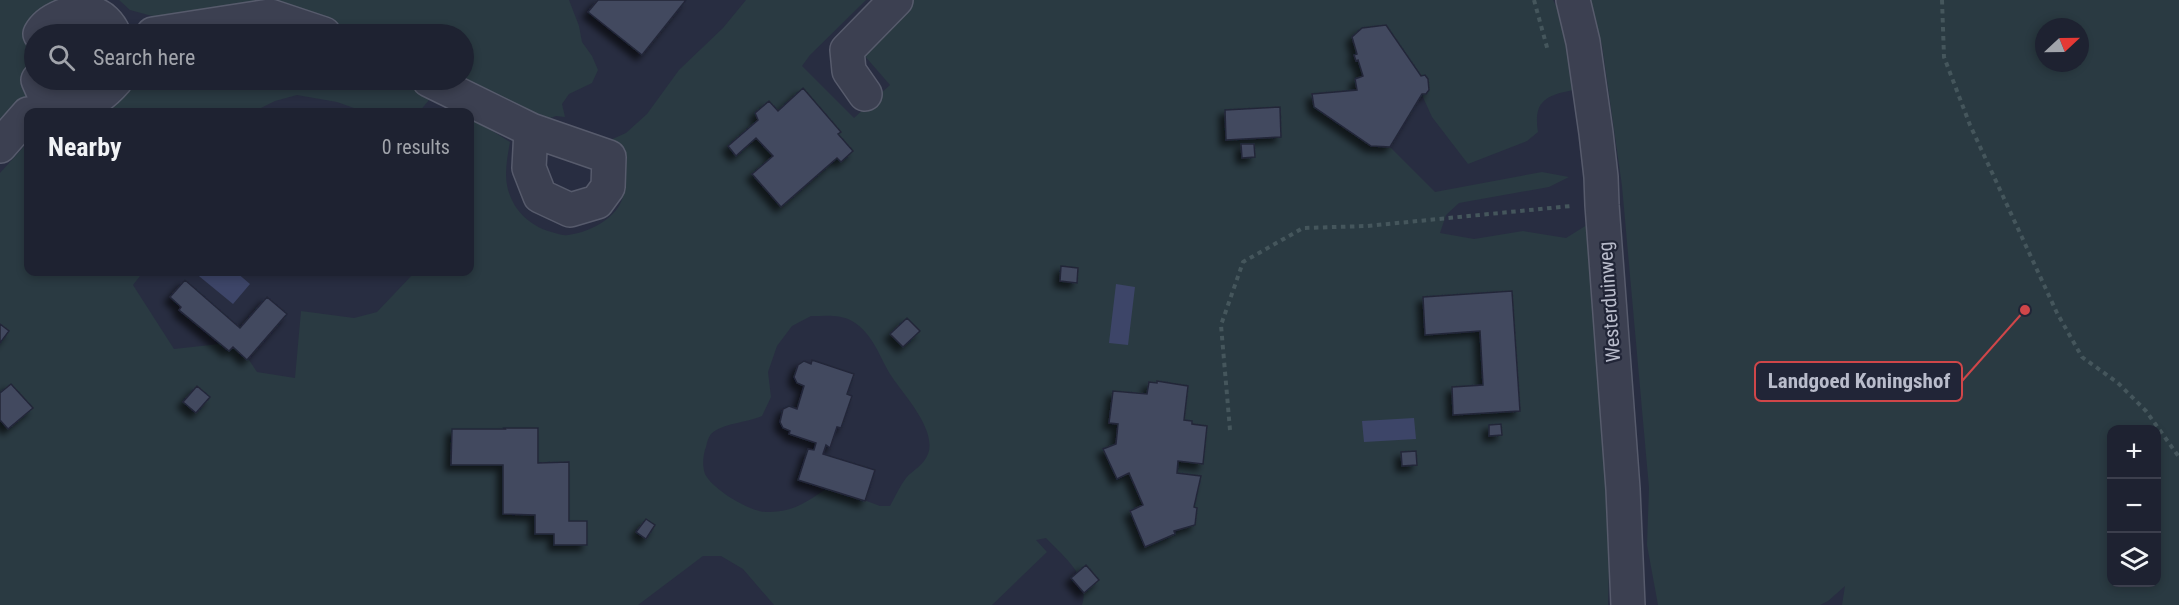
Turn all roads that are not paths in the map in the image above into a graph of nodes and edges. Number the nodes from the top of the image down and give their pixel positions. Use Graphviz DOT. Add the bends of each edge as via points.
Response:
graph roads {
  1 [pos="896,0"];
  2 [pos="1573,0"];
  3 [pos="100,16"];
  4 [pos="49,24"];
  5 [pos="218,24"];
  6 [pos="294,24"];
  7 [pos="107,90"];
  8 [pos="449,90"];
  9 [pos="865,94"];
  10 [pos="35,100"];
  11 [pos="24,114"];
  12 [pos="531,130"];
  13 [pos="0,146"];
  14 [pos="1628,605"];
  1 -- 9 [label="street" via="847,50 849,71"];
  2 -- 14 [label="street, Westerduinweg" via="1601,177"];
  3 -- 4 [label="street" via="71,13"];
  5 -- 6 [label="street" via="270,16"];
  7 -- 10 [label="street" via="88,103 77,105"];
  8 -- 12 [label="street"];
  11 -- 13 [label="street"];
}
